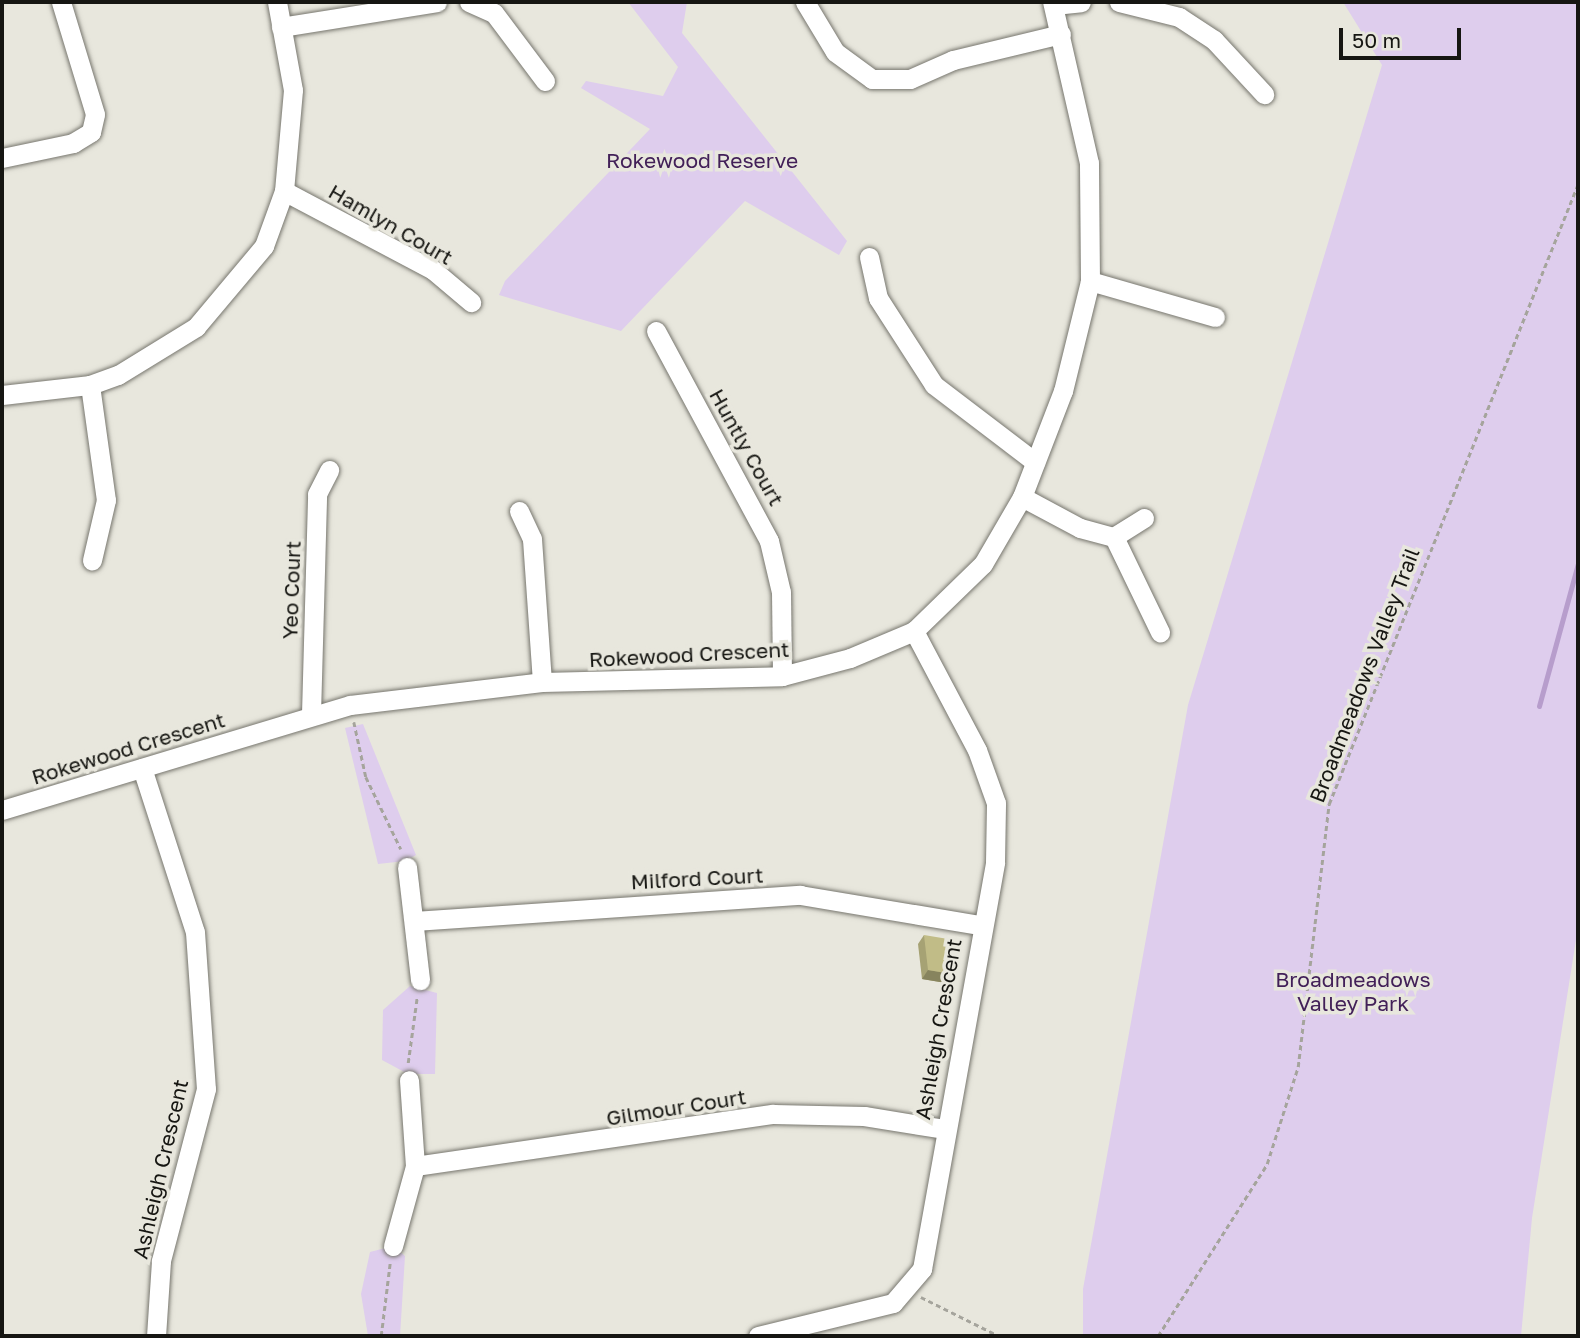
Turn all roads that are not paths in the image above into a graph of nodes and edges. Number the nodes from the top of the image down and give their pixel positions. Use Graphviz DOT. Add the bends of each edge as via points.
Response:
graph roads {
  1 [pos="61,2"];
  2 [pos="277,2"];
  3 [pos="437,2"];
  4 [pos="469,2"];
  5 [pos="805,2"];
  6 [pos="1081,2"];
  7 [pos="1119,2"];
  8 [pos="1053,4"];
  9 [pos="281,27"];
  10 [pos="1061,34"];
  11 [pos="545,81"];
  12 [pos="1264,94"];
  13 [pos="2,158"];
  14 [pos="284,191"];
  15 [pos="869,257"];
  16 [pos="1090,281"];
  17 [pos="471,302"];
  18 [pos="1215,317"];
  19 [pos="656,331"];
  20 [pos="90,385"];
  21 [pos="2,395"];
  22 [pos="1035,462"];
  23 [pos="329,470"];
  24 [pos="1022,497"];
  25 [pos="519,511"];
  26 [pos="1144,518"];
  27 [pos="1114,537"];
  28 [pos="92,560"];
  29 [pos="914,631"];
  30 [pos="1160,632"];
  31 [pos="782,676"];
  32 [pos="542,682"];
  33 [pos="311,714"];
  34 [pos="142,768"];
  35 [pos="2,810"];
  36 [pos="407,867"];
  37 [pos="415,921"];
  38 [pos="979,925"];
  39 [pos="420,980"];
  40 [pos="409,1080"];
  41 [pos="944,1129"];
  42 [pos="415,1166"];
  43 [pos="393,1246"];
  44 [pos="156,1336"];
  45 [pos="758,1336"];
  1 -- 13 [label="street" via="95,114 91,132 74,143"];
  2 -- 9 [label="street"];
  3 -- 9 [label="street"];
  4 -- 11 [label="street" via="494,13"];
  5 -- 10 [label="street" via="835,52 872,79 910,79 953,61"];
  6 -- 8 [label="street"];
  7 -- 12 [label="street" via="1191,25 1214,40"];
  8 -- 10 [label="street, Rokewood Crescent"];
  9 -- 14 [label="street" via="293,90"];
  10 -- 16 [label="street, Rokewood Crescent" via="1089,163"];
  14 -- 17 [label="street, Hamlyn Court" via="433,270"];
  14 -- 20 [label="street" via="264,246 196,327"];
  15 -- 22 [label="street" via="878,298 934,385"];
  16 -- 18 [label="street"];
  16 -- 22 [label="street, Rokewood Crescent" via="1063,391"];
  19 -- 31 [label="street, Huntly Court" via="769,541 781,592"];
  20 -- 21 [label="street"];
  20 -- 28 [label="street" via="106,500"];
  22 -- 24 [label="street, Rokewood Crescent"];
  23 -- 33 [label="street, Yeo Court" via="317,495"];
  24 -- 27 [label="street" via="1080,528"];
  24 -- 29 [label="street, Rokewood Crescent" via="983,564"];
  25 -- 32 [label="street" via="532,540"];
  26 -- 27 [label="street"];
  27 -- 30 [label="street"];
  29 -- 31 [label="street, Rokewood Crescent" via="850,658"];
  29 -- 38 [label="street, Ashleigh Crescent" via="977,750 996,803 995,862"];
  31 -- 32 [label="street, Rokewood Crescent"];
  32 -- 33 [label="street, Rokewood Crescent" via="350,705"];
  33 -- 34 [label="street, Rokewood Crescent"];
  34 -- 35 [label="street, Rokewood Crescent"];
  34 -- 44 [label="street, Ashleigh Crescent" via="195,932 206,1089 161,1262"];
  36 -- 37 [label="street"];
  37 -- 38 [label="street, Milford Court" via="800,895"];
  37 -- 39 [label="street"];
  38 -- 41 [label="street, Ashleigh Crescent"];
  40 -- 42 [label="street"];
  41 -- 42 [label="street, Gilmour Court" via="864,1116 773,1114"];
  41 -- 45 [label="street, Ashleigh Crescent" via="922,1269 909,1291 893,1303"];
  42 -- 43 [label="street"];
}
